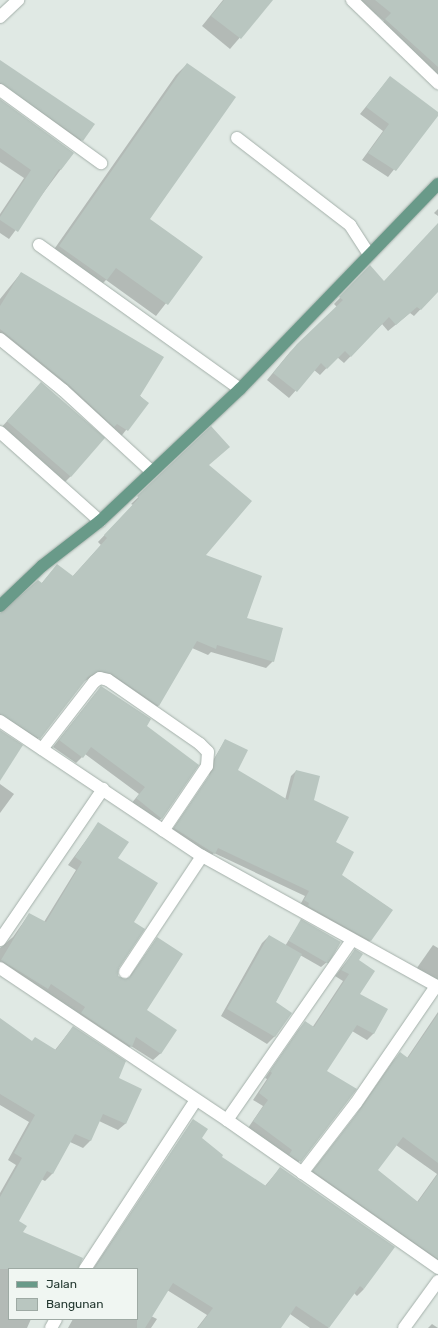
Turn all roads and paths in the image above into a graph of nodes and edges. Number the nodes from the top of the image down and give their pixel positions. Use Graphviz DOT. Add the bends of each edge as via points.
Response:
graph roads {
  1 [pos="18,0"];
  2 [pos="352,0"];
  3 [pos="0,17"];
  4 [pos="438,83"];
  5 [pos="0,90"];
  6 [pos="237,138"];
  7 [pos="101,162"];
  8 [pos="438,184"];
  9 [pos="39,245"];
  10 [pos="368,253"];
  11 [pos="0,338"];
  12 [pos="240,388"];
  13 [pos="0,432"];
  14 [pos="151,471"];
  15 [pos="100,521"];
  16 [pos="0,606"];
  17 [pos="0,721"];
  18 [pos="42,749"];
  19 [pos="103,789"];
  20 [pos="163,831"];
  21 [pos="202,856"];
  22 [pos="0,940"];
  23 [pos="352,940"];
  24 [pos="0,968"];
  25 [pos="125,972"];
  26 [pos="437,987"];
  27 [pos="196,1100"];
  28 [pos="227,1120"];
  29 [pos="302,1173"];
  30 [pos="86,1268"];
  31 [pos="438,1268"];
  32 [pos="438,1281"];
  33 [pos="404,1328"];
  1 -- 3 [label="street"];
  2 -- 4 [label="street"];
  5 -- 7 [label="street"];
  6 -- 10 [label="street" via="350,225"];
  8 -- 10 [label="main road"];
  9 -- 12 [label="street"];
  10 -- 12 [label="main road"];
  11 -- 14 [label="street" via="63,390"];
  12 -- 14 [label="main road"];
  13 -- 15 [label="street"];
  14 -- 15 [label="main road"];
  15 -- 16 [label="main road" via="42,566"];
  17 -- 18 [label="street"];
  18 -- 19 [label="street"];
  18 -- 20 [label="street" via="94,682 100,678 108,680 208,752 207,766"];
  19 -- 20 [label="street"];
  19 -- 22 [label="street"];
  20 -- 21 [label="street"];
  21 -- 23 [label="street"];
  21 -- 25 [label="street"];
  23 -- 26 [label="street"];
  23 -- 28 [label="street"];
  24 -- 27 [label="street"];
  26 -- 29 [label="street" via="356,1103"];
  27 -- 28 [label="street"];
  27 -- 30 [label="street"];
  28 -- 29 [label="street"];
  29 -- 31 [label="street"];
  32 -- 33 [label="street"];
}
